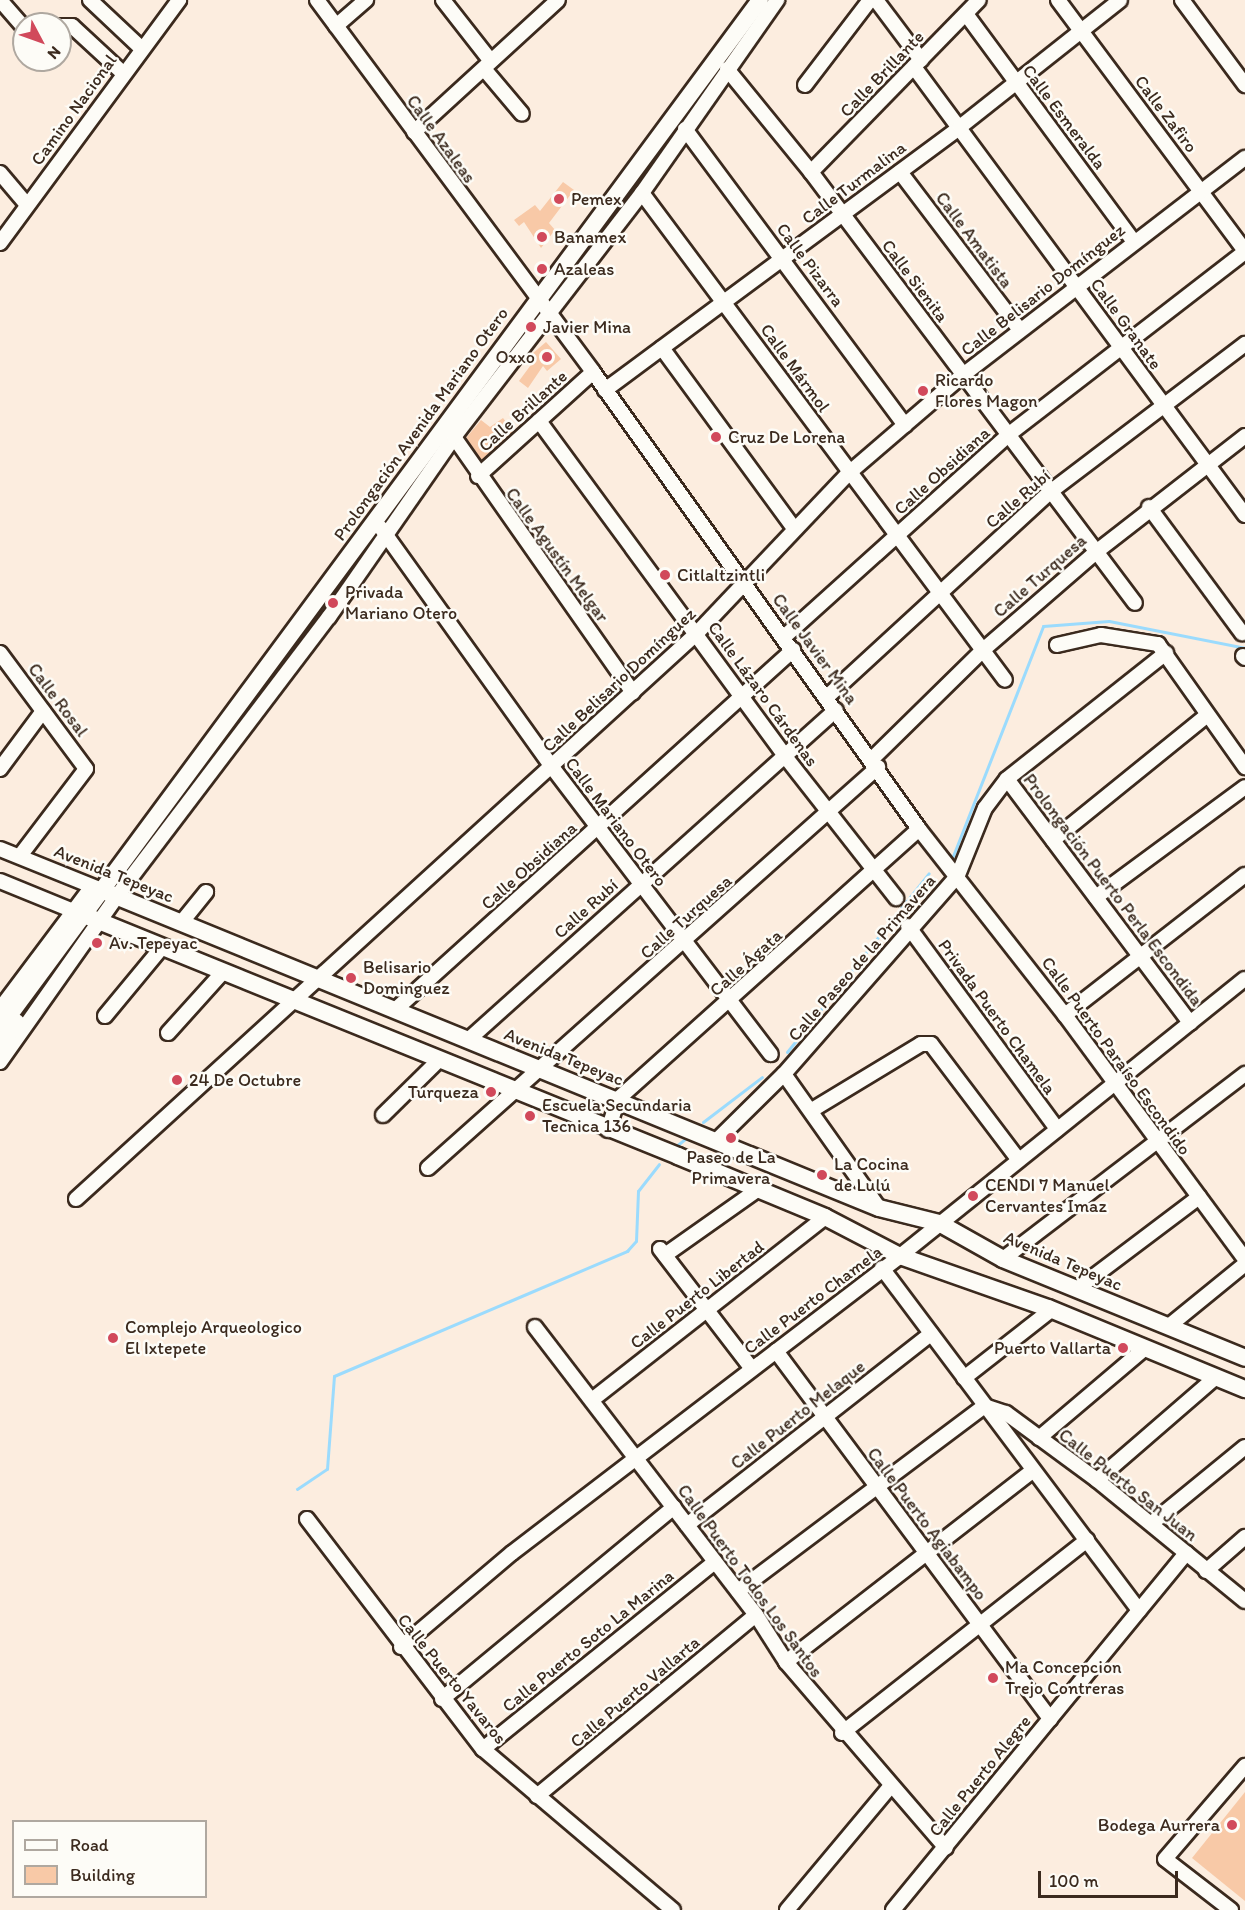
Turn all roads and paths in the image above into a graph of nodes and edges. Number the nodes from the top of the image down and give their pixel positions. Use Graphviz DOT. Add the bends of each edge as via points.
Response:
graph roads {
  1 [pos="0,0"];
  2 [pos="90,0"];
  3 [pos="316,0"];
  4 [pos="366,0"];
  5 [pos="558,0"];
  6 [pos="760,0"];
  7 [pos="777,0"];
  8 [pos="870,0"];
  9 [pos="876,0"];
  10 [pos="979,0"];
  11 [pos="1058,0"];
  12 [pos="1120,0"];
  13 [pos="1182,0"];
  14 [pos="176,1"];
  15 [pos="448,2"];
  16 [pos="12,14"];
  17 [pos="966,14"];
  18 [pos="72,26"];
  19 [pos="336,26"];
  20 [pos="1083,33"];
  21 [pos="142,49"];
  22 [pos="918,64"];
  23 [pos="488,65"];
  24 [pos="727,69"];
  25 [pos="123,73"];
  26 [pos="1017,83"];
  27 [pos="1245,85"];
  28 [pos="805,86"];
  29 [pos="522,114"];
  30 [pos="960,127"];
  31 [pos="685,129"];
  32 [pos="414,132"];
  33 [pos="644,155"];
  34 [pos="1245,159"];
  35 [pos="659,168"];
  36 [pos="811,172"];
  37 [pos="900,172"];
  38 [pos="0,173"];
  39 [pos="1201,192"];
  40 [pos="642,193"];
  41 [pos="27,205"];
  42 [pos="842,214"];
  43 [pos="1134,242"];
  44 [pos="0,243"];
  45 [pos="1245,252"];
  46 [pos="783,258"];
  47 [pos="1076,286"];
  48 [pos="537,299"];
  49 [pos="724,302"];
  50 [pos="548,314"];
  51 [pos="1020,330"];
  52 [pos="1245,344"];
  53 [pos="1122,346"];
  54 [pos="662,348"];
  55 [pos="593,372"];
  56 [pos="963,375"];
  57 [pos="605,390"];
  58 [pos="1165,406"];
  59 [pos="539,421"];
  60 [pos="905,425"];
  61 [pos="1008,435"];
  62 [pos="1245,436"];
  63 [pos="454,437"];
  64 [pos="1206,463"];
  65 [pos="849,473"];
  66 [pos="478,476"];
  67 [pos="1050,492"];
  68 [pos="1149,507"];
  69 [pos="1245,515"];
  70 [pos="376,520"];
  71 [pos="794,527"];
  72 [pos="386,534"];
  73 [pos="895,537"];
  74 [pos="1096,552"];
  75 [pos="745,584"];
  76 [pos="939,594"];
  77 [pos="1134,603"];
  78 [pos="1242,633"];
  79 [pos="696,634"];
  80 [pos="784,637"];
  81 [pos="1057,645"];
  82 [pos="793,650"];
  83 [pos="984,650"];
  84 [pos="1166,653"];
  85 [pos="1,656"];
  86 [pos="1005,680"];
  87 [pos="633,693"];
  88 [pos="827,696"];
  89 [pos="743,699"];
  90 [pos="836,710"];
  91 [pos="43,711"];
  92 [pos="1206,716"];
  93 [pos="784,755"];
  94 [pos="875,763"];
  95 [pos="1245,766"];
  96 [pos="552,767"];
  97 [pos="0,769"];
  98 [pos="1007,779"];
  99 [pos="1245,788"];
  100 [pos="828,812"];
  101 [pos="598,829"];
  102 [pos="919,829"];
  103 [pos="1053,840"];
  104 [pos="0,849"];
  105 [pos="20,856"];
  106 [pos="874,871"];
  107 [pos="958,874"];
  108 [pos="1245,875"];
  109 [pos="1,882"];
  110 [pos="641,884"];
  111 [pos="206,891"];
  112 [pos="105,892"];
  113 [pos="1096,897"];
  114 [pos="896,898"];
  115 [pos="88,917"];
  116 [pos="181,923"];
  117 [pos="908,926"];
  118 [pos="686,942"];
  119 [pos="162,947"];
  120 [pos="1141,956"];
  121 [pos="223,972"];
  122 [pos="319,979"];
  123 [pos="1245,979"];
  124 [pos="295,1001"];
  125 [pos="730,1001"];
  126 [pos="0,1009"];
  127 [pos="394,1010"];
  128 [pos="1065,1015"];
  129 [pos="105,1017"];
  130 [pos="1190,1023"];
  131 [pos="0,1028"];
  132 [pos="168,1032"];
  133 [pos="468,1040"];
  134 [pos="0,1046"];
  135 [pos="771,1054"];
  136 [pos="438,1061"];
  137 [pos="0,1062"];
  138 [pos="541,1069"];
  139 [pos="784,1074"];
  140 [pos="1245,1074"];
  141 [pos="1115,1083"];
  142 [pos="516,1091"];
  143 [pos="618,1099"];
  144 [pos="812,1110"];
  145 [pos="383,1115"];
  146 [pos="1057,1129"];
  147 [pos="608,1130"];
  148 [pos="716,1141"];
  149 [pos="1158,1144"];
  150 [pos="1018,1159"];
  151 [pos="428,1168"];
  152 [pos="757,1190"];
  153 [pos="1199,1197"];
  154 [pos="76,1199"];
  155 [pos="879,1208"];
  156 [pos="825,1218"];
  157 [pos="939,1223"];
  158 [pos="900,1256"];
  159 [pos="1245,1258"];
  160 [pos="1003,1259"];
  161 [pos="1245,1264"];
  162 [pos="882,1268"];
  163 [pos="1077,1289"];
  164 [pos="1051,1310"];
  165 [pos="707,1311"];
  166 [pos="1169,1326"];
  167 [pos="535,1327"];
  168 [pos="930,1334"];
  169 [pos="1144,1348"];
  170 [pos="776,1351"];
  171 [pos="1243,1355"];
  172 [pos="752,1369"];
  173 [pos="1216,1377"];
  174 [pos="963,1378"];
  175 [pos="1245,1389"];
  176 [pos="592,1400"];
  177 [pos="984,1406"];
  178 [pos="825,1417"];
  179 [pos="1039,1438"];
  180 [pos="1245,1447"];
  181 [pos="635,1457"];
  182 [pos="1032,1471"];
  183 [pos="1097,1480"];
  184 [pos="877,1486"];
  185 [pos="674,1507"];
  186 [pos="307,1519"];
  187 [pos="1152,1523"];
  188 [pos="687,1525"];
  189 [pos="1245,1537"];
  190 [pos="1087,1540"];
  191 [pos="926,1553"];
  192 [pos="1186,1553"];
  193 [pos="715,1562"];
  194 [pos="1206,1570"];
  195 [pos="738,1591"];
  196 [pos="1245,1601"];
  197 [pos="1139,1610"];
  198 [pos="756,1615"];
  199 [pos="980,1625"];
  200 [pos="401,1647"];
  201 [pos="786,1662"];
  202 [pos="442,1699"];
  203 [pos="1050,1719"];
  204 [pos="842,1733"];
  205 [pos="483,1749"];
  206 [pos="1245,1766"];
  207 [pos="890,1787"];
  208 [pos="537,1796"];
  209 [pos="946,1848"];
  210 [pos="674,1910"];
  211 [pos="787,1910"];
  212 [pos="893,1910"];
  213 [pos="1231,1910"];
  1 -- 16 [label="street"];
  2 -- 21 [label="street"];
  3 -- 19 [label="street, Calle Azaleas"];
  4 -- 19 [label="street"];
  5 -- 23 [label="street"];
  6 -- 33 [label="main road, Prolongación Avenida Mariano Otero"];
  7 -- 24 [label="street, Prolongación Avenida Mariano Otero"];
  8 -- 28 [label="street"];
  9 -- 22 [label="street, Calle Granate"];
  10 -- 17 [label="street, Calle Brillante"];
  11 -- 20 [label="street, Calle Zafiro"];
  12 -- 20 [label="street, Calle Turmalina"];
  13 -- 27 [label="street"];
  14 -- 21 [label="street, Camino Nacional"];
  15 -- 23 [label="street"];
  17 -- 22 [label="street, Calle Brillante"];
  17 -- 26 [label="street, Calle Esmeralda"];
  18 -- 25 [label="street"];
  19 -- 32 [label="street, Calle Azaleas"];
  20 -- 26 [label="street, Calle Turmalina"];
  20 -- 39 [label="street, Calle Zafiro"];
  21 -- 25 [label="street, Camino Nacional"];
  22 -- 30 [label="street, Calle Granate"];
  22 -- 36 [label="street, Calle Brillante"];
  23 -- 29 [label="street"];
  23 -- 32 [label="street"];
  24 -- 31 [label="street, Prolongación Avenida Mariano Otero"];
  24 -- 36 [label="street, Calle Sienita"];
  25 -- 41 [label="street, Camino Nacional"];
  26 -- 30 [label="street, Calle Turmalina"];
  26 -- 43 [label="street, Calle Esmeralda"];
  30 -- 37 [label="street, Calle Turmalina"];
  30 -- 47 [label="street, Calle Granate"];
  31 -- 35 [label="street, Prolongación Avenida Mariano Otero"];
  31 -- 46 [label="street, Calle Pizarra"];
  32 -- 48 [label="street, Calle Azaleas"];
  33 -- 35 [label="street"];
  33 -- 48 [label="main road, Prolongación Avenida Mariano Otero"];
  34 -- 39 [label="street, Calle Belisario Domínguez"];
  35 -- 40 [label="street, Prolongación Avenida Mariano Otero"];
  36 -- 42 [label="street, Calle Sienita"];
  37 -- 42 [label="street, Calle Turmalina"];
  37 -- 51 [label="street, Calle Amatista"];
  38 -- 41 [label="street"];
  39 -- 43 [label="street, Calle Belisario Domínguez"];
  39 -- 45 [label="street, Calle Zafiro"];
  40 -- 49 [label="street, Calle Mármol"];
  40 -- 50 [label="street, Prolongación Avenida Mariano Otero"];
  41 -- 44 [label="street, Camino Nacional"];
  42 -- 46 [label="street, Calle Turmalina"];
  42 -- 56 [label="street, Calle Sienita"];
  43 -- 47 [label="street, Calle Belisario Domínguez"];
  45 -- 53 [label="street, Calle Obsidiana"];
  46 -- 49 [label="street, Calle Turmalina"];
  46 -- 60 [label="street, Calle Pizarra"];
  47 -- 51 [label="street, Calle Belisario Domínguez"];
  47 -- 53 [label="street, Calle Granate"];
  48 -- 50 [label="street, Calle Javier Mina"];
  48 -- 70 [label="main road, Prolongación Avenida Mariano Otero"];
  49 -- 54 [label="street, Calle Turmalina"];
  49 -- 65 [label="street, Calle Mármol"];
  50 -- 55 [label="street, Calle Javier Mina"];
  50 -- 63 [label="street, Prolongación Avenida Mariano Otero"];
  51 -- 56 [label="street, Calle Belisario Domínguez"];
  52 -- 58 [label="street, Calle Rubí"];
  53 -- 58 [label="street, Calle Granate"];
  53 -- 61 [label="street, Calle Obsidiana"];
  54 -- 57 [label="street, Calle Turmalina"];
  54 -- 71 [label="street"];
  55 -- 57 [label="street, Calle Javier Mina"];
  55 -- 59 [label="street, Calle Brillante"];
  56 -- 60 [label="street, Calle Belisario Domínguez"];
  56 -- 61 [label="street, Calle Sienita"];
  57 -- 75 [label="street, Calle Javier Mina"];
  58 -- 64 [label="street, Calle Granate"];
  58 -- 67 [label="street, Calle Rubí"];
  59 -- 66 [label="street, Calle Brillante"];
  59 -- 79 [label="street, Calle Lázaro Cárdenas"];
  60 -- 65 [label="street, Calle Belisario Domínguez"];
  61 -- 67 [label="street, Calle Sienita"];
  61 -- 73 [label="street, Calle Obsidiana"];
  62 -- 64 [label="street, Calle Turquesa"];
  63 -- 66 [label="street, Calle Agustín Melgar"];
  63 -- 72 [label="street, Prolongación Avenida Mariano Otero"];
  64 -- 68 [label="street, Calle Turquesa"];
  64 -- 69 [label="street, Calle Granate"];
  65 -- 71 [label="street, Calle Belisario Domínguez"];
  65 -- 73 [label="street, Calle Mármol"];
  66 -- 87 [label="street, Calle Agustín Melgar"];
  67 -- 74 [label="street, Calle Sienita"];
  67 -- 76 [label="street, Calle Rubí"];
  68 -- 74 [label="street, Calle Turquesa"];
  68 -- 78 [label="street"];
  70 -- 72 [label="street, Calle Mariano Otero"];
  70 -- 112 [label="main road, Prolongación Avenida Mariano Otero"];
  71 -- 75 [label="street, Calle Belisario Domínguez"];
  72 -- 96 [label="street, Calle Mariano Otero"];
  72 -- 112 [label="street, Prolongación Avenida Mariano Otero"];
  73 -- 76 [label="street, Calle Mármol"];
  73 -- 80 [label="street, Calle Obsidiana"];
  74 -- 77 [label="street, Calle Sienita"];
  74 -- 83 [label="street, Calle Turquesa"];
  75 -- 79 [label="street, Calle Belisario Domínguez"];
  75 -- 80 [label="street, Calle Javier Mina"];
  76 -- 83 [label="street, Calle Mármol"];
  76 -- 88 [label="street, Calle Rubí"];
  79 -- 87 [label="street, Calle Belisario Domínguez"];
  79 -- 89 [label="street, Calle Lázaro Cárdenas"];
  80 -- 82 [label="street, Calle Javier Mina"];
  81 -- 84 [label="street" via="1101,635 1152,641"];
  82 -- 88 [label="street, Calle Javier Mina"];
  82 -- 89 [label="street, Calle Obsidiana"];
  83 -- 86 [label="street, Calle Mármol"];
  83 -- 94 [label="street, Calle Turquesa"];
  84 -- 92 [label="street"];
  84 -- 98 [label="street, Calle Paseo de la Primavera"];
  85 -- 91 [label="street, Calle Rosal"];
  87 -- 96 [label="street, Calle Belisario Domínguez"];
  88 -- 90 [label="street, Calle Javier Mina"];
  89 -- 93 [label="street, Calle Lázaro Cárdenas"];
  89 -- 101 [label="street, Calle Obsidiana"];
  90 -- 93 [label="street, Calle Rubí"];
  90 -- 94 [label="street, Calle Javier Mina"];
  91 -- 97 [label="street"];
  91 -- 105 [label="street, Calle Rosal" via="86,769"];
  92 -- 95 [label="street"];
  92 -- 103 [label="street"];
  93 -- 100 [label="street, Calle Lázaro Cárdenas"];
  93 -- 110 [label="street, Calle Rubí"];
  94 -- 100 [label="street, Calle Turquesa"];
  94 -- 102 [label="street, Calle Javier Mina"];
  96 -- 101 [label="street, Calle Mariano Otero"];
  96 -- 122 [label="street, Calle Belisario Domínguez"];
  98 -- 103 [label="street, Prolongación Puerto Perla Escondida"];
  98 -- 107 [label="street, Calle Paseo de la Primavera" via="985,808"];
  99 -- 113 [label="street"];
  100 -- 106 [label="street, Calle Lázaro Cárdenas"];
  100 -- 118 [label="street, Calle Turquesa"];
  101 -- 110 [label="street, Calle Mariano Otero"];
  101 -- 127 [label="street, Calle Obsidiana"];
  102 -- 106 [label="street, Calle Ágata"];
  102 -- 107 [label="street, Calle Javier Mina"];
  103 -- 113 [label="street, Prolongación Puerto Perla Escondida"];
  104 -- 105 [label="street, Avenida Tepeyac"];
  105 -- 112 [label="street, Avenida Tepeyac"];
  106 -- 114 [label="street, Calle Lázaro Cárdenas"];
  106 -- 125 [label="street, Calle Ágata"];
  107 -- 117 [label="street, Calle Paseo de la Primavera"];
  107 -- 128 [label="street, Calle Puerto Paraíso Escondido"];
  108 -- 120 [label="street"];
  109 -- 115 [label="street"];
  110 -- 118 [label="street, Calle Mariano Otero"];
  110 -- 133 [label="street, Calle Rubí"];
  111 -- 116 [label="street"];
  112 -- 115 [label="main road, Prolongación Avenida Mariano Otero"];
  112 -- 116 [label="main road, Avenida Tepeyac"];
  113 -- 120 [label="street, Prolongación Puerto Perla Escondida"];
  115 -- 119 [label="main road"];
  115 -- 126 [label="street, Prolongación Avenida Mariano Otero"];
  115 -- 131 [label="main road, Prolongación Avenida Mariano Otero"];
  115 -- 134 [label="main road, Prolongación Avenida Mariano Otero"];
  115 -- 137 [label="street, Prolongación Avenida Mariano Otero"];
  116 -- 122 [label="main road, Avenida Tepeyac"];
  117 -- 139 [label="street, Calle Paseo de la Primavera" via="850,1002"];
  117 -- 146 [label="street, Privada Puerto Chamela"];
  118 -- 125 [label="street, Calle Mariano Otero"];
  118 -- 138 [label="street, Calle Turquesa"];
  119 -- 121 [label="main road"];
  119 -- 129 [label="street"];
  120 -- 128 [label="street"];
  120 -- 130 [label="street, Prolongación Puerto Perla Escondida"];
  121 -- 124 [label="main road"];
  121 -- 132 [label="street"];
  122 -- 124 [label="street, Calle Belisario Domínguez"];
  122 -- 127 [label="main road, Avenida Tepeyac"];
  123 -- 130 [label="street, Calle Puerto Chamela"];
  124 -- 136 [label="main road"];
  124 -- 154 [label="street, Calle Belisario Domínguez"];
  125 -- 135 [label="street, Calle Mariano Otero"];
  125 -- 143 [label="street, Calle Ágata"];
  127 -- 133 [label="main road, Avenida Tepeyac"];
  128 -- 141 [label="street, Calle Puerto Paraíso Escondido"];
  130 -- 141 [label="street, Calle Puerto Chamela"];
  133 -- 138 [label="main road, Avenida Tepeyac"];
  136 -- 142 [label="main road"];
  136 -- 145 [label="street"];
  138 -- 142 [label="street, Calle Turquesa"];
  138 -- 143 [label="main road, Avenida Tepeyac"];
  139 -- 144 [label="street"];
  139 -- 148 [label="street, Calle Paseo de la Primavera"];
  140 -- 149 [label="street"];
  141 -- 146 [label="street, Calle Puerto Chamela"];
  141 -- 149 [label="street, Calle Puerto Paraíso Escondido"];
  142 -- 147 [label="main road"];
  142 -- 151 [label="street, Calle Turquesa"];
  143 -- 147 [label="street"];
  143 -- 148 [label="main road, Avenida Tepeyac"];
  144 -- 150 [label="street" via="921,1044 931,1044"];
  144 -- 155 [label="street"];
  146 -- 150 [label="street, Calle Puerto Chamela"];
  147 -- 152 [label="main road"];
  148 -- 155 [label="main road, Avenida Tepeyac"];
  149 -- 153 [label="street, Calle Puerto Paraíso Escondido"];
  149 -- 160 [label="street"];
  150 -- 157 [label="street, Calle Puerto Chamela"];
  152 -- 156 [label="main road"];
  152 -- 165 [label="street" via="663,1252"];
  153 -- 159 [label="street, Calle Puerto Paraíso Escondido"];
  153 -- 163 [label="street"];
  155 -- 157 [label="main road, Avenida Tepeyac"];
  156 -- 158 [label="main road"];
  156 -- 165 [label="street, Calle Puerto Libertad"];
  157 -- 158 [label="street, Calle Puerto Chamela"];
  157 -- 160 [label="main road, Avenida Tepeyac"];
  158 -- 162 [label="street, Calle Puerto Chamela"];
  158 -- 164 [label="main road"];
  160 -- 163 [label="main road, Avenida Tepeyac"];
  161 -- 166 [label="street"];
  162 -- 168 [label="street"];
  162 -- 170 [label="street, Calle Puerto Chamela"];
  163 -- 166 [label="main road, Avenida Tepeyac"];
  164 -- 169 [label="main road"];
  164 -- 174 [label="street"];
  165 -- 172 [label="street"];
  165 -- 176 [label="street, Calle Puerto Libertad"];
  166 -- 171 [label="main road, Avenida Tepeyac"];
  167 -- 176 [label="street, Calle Puerto Todos Los Santos"];
  168 -- 174 [label="street"];
  168 -- 178 [label="street, Calle Puerto Melaque"];
  169 -- 173 [label="main road"];
  169 -- 179 [label="street"];
  170 -- 172 [label="street, Calle Puerto Chamela"];
  170 -- 178 [label="street, Calle Puerto Agiabampo"];
  172 -- 181 [label="street, Calle Puerto Chamela"];
  173 -- 175 [label="main road"];
  173 -- 183 [label="street"];
  174 -- 177 [label="street"];
  176 -- 181 [label="street, Calle Puerto Todos Los Santos"];
  177 -- 179 [label="street, Calle Puerto San Juan" via="1006,1413"];
  177 -- 182 [label="street"];
  177 -- 184 [label="street"];
  178 -- 184 [label="street, Calle Puerto Agiabampo"];
  178 -- 188 [label="street, Calle Puerto Melaque"];
  179 -- 183 [label="street, Calle Puerto San Juan"];
  180 -- 187 [label="street"];
  181 -- 185 [label="street, Calle Puerto Todos Los Santos"];
  181 -- 200 [label="street, Calle Puerto Chamela"];
  182 -- 190 [label="street"];
  182 -- 191 [label="street"];
  183 -- 187 [label="street, Calle Puerto San Juan"];
  184 -- 191 [label="street, Calle Puerto Agiabampo"];
  184 -- 195 [label="street"];
  185 -- 188 [label="street, Calle Puerto Todos Los Santos"];
  185 -- 202 [label="street"];
  186 -- 200 [label="street, Calle Puerto Yavaros"];
  187 -- 192 [label="street, Calle Puerto San Juan"];
  188 -- 193 [label="street, Calle Puerto Todos Los Santos"];
  189 -- 194 [label="street"];
  190 -- 197 [label="street"];
  190 -- 199 [label="street"];
  191 -- 199 [label="street, Calle Puerto Agiabampo"];
  191 -- 201 [label="street"];
  192 -- 194 [label="street, Calle Puerto San Juan"];
  192 -- 197 [label="street, Calle Puerto Alegre"];
  193 -- 195 [label="street, Calle Puerto Todos Los Santos"];
  193 -- 205 [label="street, Calle Puerto Soto La Marina"];
  194 -- 196 [label="street, Calle Puerto San Juan"];
  195 -- 198 [label="street, Calle Puerto Todos Los Santos"];
  197 -- 203 [label="street, Calle Puerto Alegre"];
  198 -- 201 [label="street, Calle Puerto Todos Los Santos"];
  198 -- 208 [label="street, Calle Puerto Vallarta"];
  199 -- 203 [label="street, Calle Puerto Agiabampo"];
  199 -- 204 [label="street"];
  200 -- 202 [label="street, Calle Puerto Yavaros"];
  201 -- 204 [label="street, Calle Puerto Todos Los Santos"];
  202 -- 205 [label="street, Calle Puerto Yavaros"];
  203 -- 209 [label="street, Calle Puerto Alegre"];
  204 -- 207 [label="street, Calle Puerto Todos Los Santos"];
  205 -- 208 [label="street, Calle Puerto Yavaros"];
  206 -- 213 [label="street" via="1165,1859"];
  207 -- 209 [label="street, Calle Puerto Todos Los Santos"];
  207 -- 211 [label="street"];
  208 -- 210 [label="street, Calle Puerto Yavaros"];
  209 -- 212 [label="street, Calle Puerto Alegre"];
}
